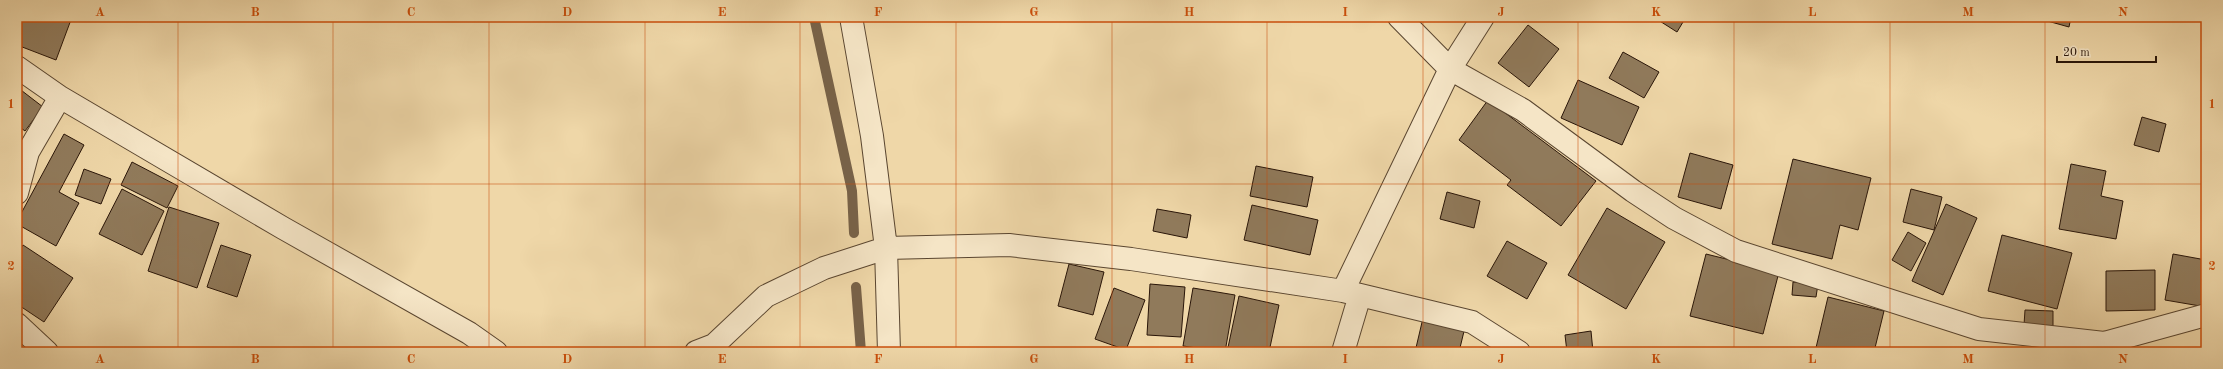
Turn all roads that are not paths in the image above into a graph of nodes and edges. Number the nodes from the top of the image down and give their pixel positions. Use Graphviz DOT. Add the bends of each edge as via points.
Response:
graph roads {
  1 [pos="851,17"];
  2 [pos="1399,17"];
  3 [pos="1483,17"];
  4 [pos="17,67"];
  5 [pos="1450,69"];
  6 [pos="60,97"];
  7 [pos="17,193"];
  8 [pos="886,248"];
  9 [pos="1352,293"];
  10 [pos="2206,315"];
  11 [pos="17,324"];
  12 [pos="47,352"];
  13 [pos="496,352"];
  14 [pos="696,352"];
  15 [pos="889,352"];
  16 [pos="1343,352"];
  17 [pos="1519,352"];
  1 -- 8 [label="street" via="872,136"];
  2 -- 5 [label="street"];
  3 -- 5 [label="street"];
  4 -- 6 [label="street"];
  5 -- 9 [label="street"];
  5 -- 10 [label="street" via="1523,110 1674,218 1736,251 1979,329 2104,343"];
  6 -- 7 [label="street" via="28,152"];
  6 -- 13 [label="street" via="283,228 469,333"];
  8 -- 9 [label="street" via="1010,245 1130,259"];
  8 -- 14 [label="street" via="824,268 766,296 714,345"];
  8 -- 15 [label="street"];
  9 -- 16 [label="street"];
  9 -- 17 [label="street" via="1472,322"];
  11 -- 12 [label="street"];
}
